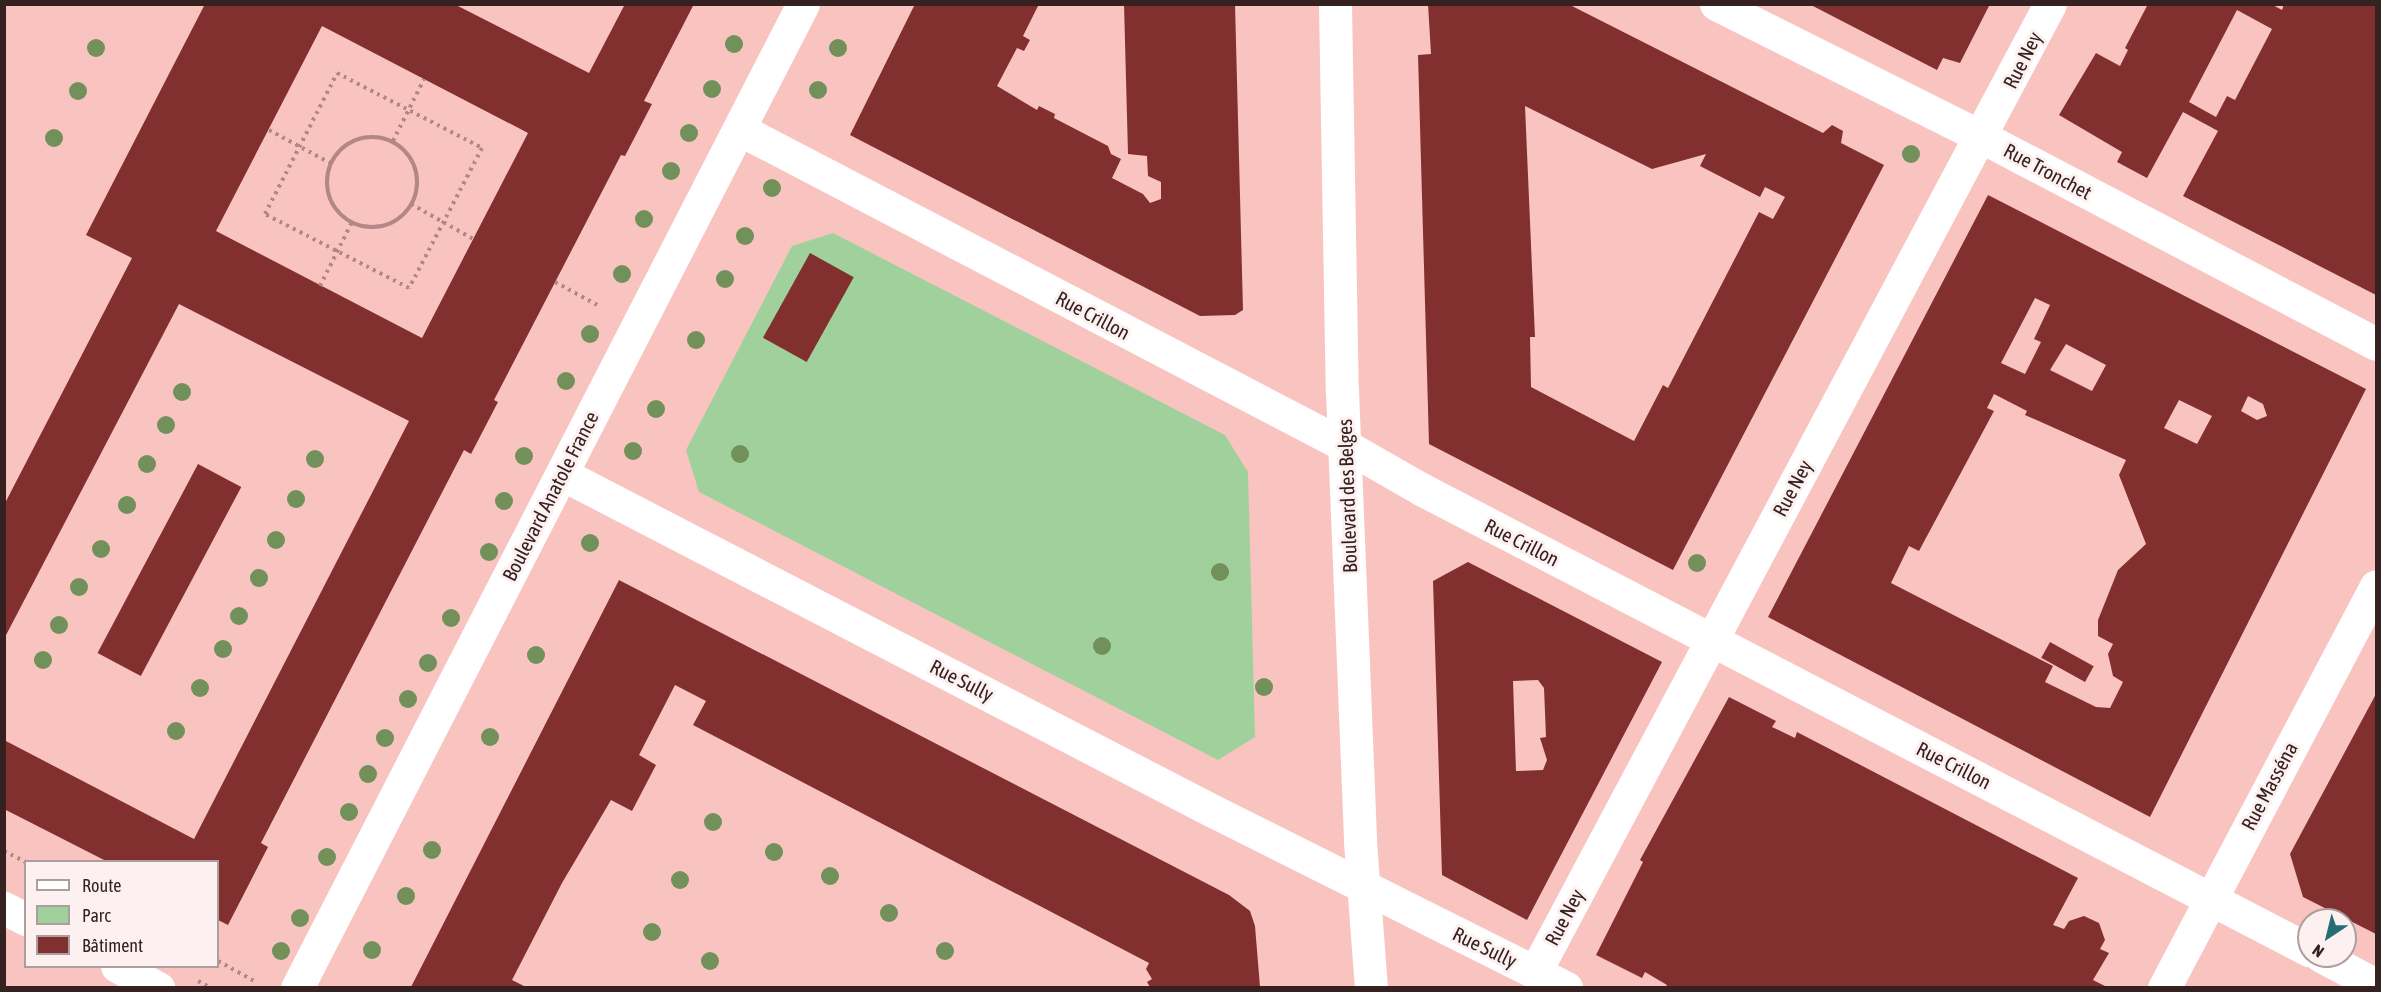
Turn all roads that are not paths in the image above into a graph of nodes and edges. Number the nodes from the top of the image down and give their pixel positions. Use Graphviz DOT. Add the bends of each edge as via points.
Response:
graph roads {
  1 [pos="803,4"];
  2 [pos="1335,4"];
  3 [pos="1716,4"];
  4 [pos="2050,4"];
  5 [pos="739,129"];
  6 [pos="1982,137"];
  7 [pos="2376,344"];
  8 [pos="1346,446"];
  9 [pos="562,474"];
  10 [pos="2376,586"];
  11 [pos="1711,639"];
  12 [pos="1363,886"];
  13 [pos="2209,897"];
  14 [pos="4,908"];
  15 [pos="24,918"];
  16 [pos="2297,944"];
  17 [pos="121,968"];
  18 [pos="2344,968"];
  19 [pos="1535,972"];
  20 [pos="2376,985"];
  21 [pos="158,987"];
  22 [pos="297,987"];
  23 [pos="1371,987"];
  24 [pos="1566,987"];
  25 [pos="2164,987"];
  1 -- 5 [label="street, Boulevard Anatole France"];
  2 -- 8 [label="street, Boulevard des Belges"];
  3 -- 6 [label="street, Rue Tronchet"];
  4 -- 6 [label="street, Rue Ney"];
  5 -- 8 [label="street, Rue Crillon"];
  5 -- 9 [label="street, Boulevard Anatole France"];
  6 -- 7 [label="street, Rue Tronchet"];
  6 -- 11 [label="street, Rue Ney"];
  8 -- 11 [label="street, Rue Crillon"];
  8 -- 12 [label="street, Boulevard des Belges"];
  9 -- 12 [label="street, Rue Sully"];
  9 -- 22 [label="street, Boulevard Anatole France"];
  10 -- 13 [label="street, Rue Masséna"];
  11 -- 13 [label="street, Rue Crillon"];
  11 -- 19 [label="street, Rue Ney"];
  12 -- 19 [label="street, Rue Sully"];
  12 -- 23 [label="street, Boulevard des Belges"];
  13 -- 16 [label="street, Rue Crillon"];
  13 -- 25 [label="street, Rue Masséna"];
  14 -- 15 [label="street"];
  17 -- 21 [label="street"];
  18 -- 20 [label="street"];
  19 -- 24 [label="street, Rue Sully"];
}
